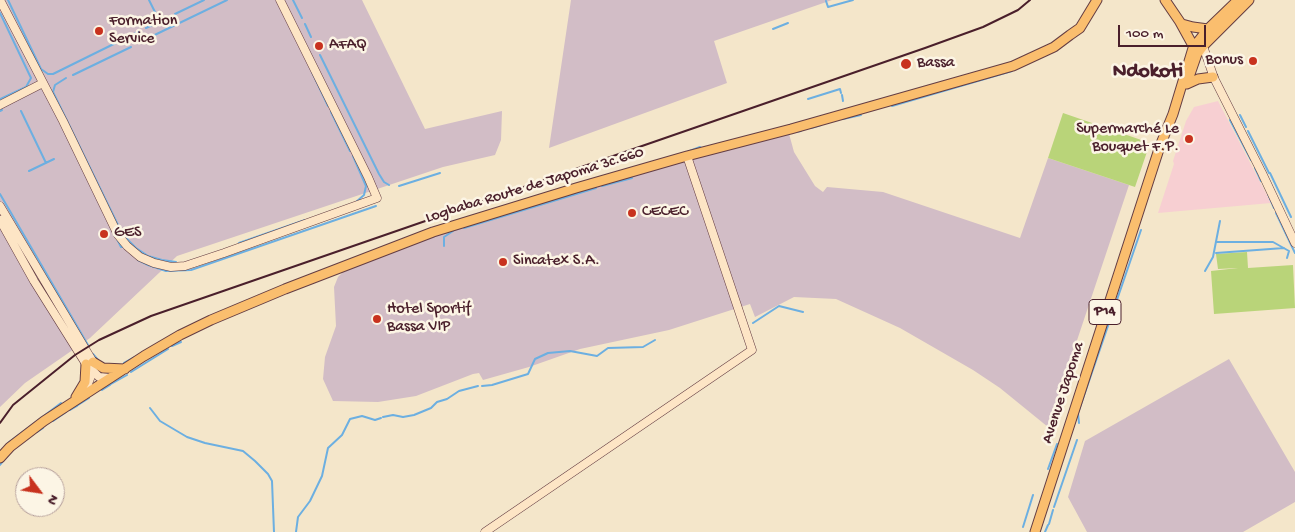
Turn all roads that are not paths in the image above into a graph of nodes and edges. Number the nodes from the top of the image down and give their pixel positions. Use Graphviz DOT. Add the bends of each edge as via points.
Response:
graph roads {
  1 [pos="0,0"];
  2 [pos="280,0"];
  3 [pos="1097,0"];
  4 [pos="1165,0"];
  5 [pos="1238,0"];
  6 [pos="1249,0"];
  7 [pos="1181,23"];
  8 [pos="1208,29"];
  9 [pos="1198,47"];
  10 [pos="1213,78"];
  11 [pos="43,83"];
  12 [pos="1187,84"];
  13 [pos="1179,94"];
  14 [pos="0,106"];
  15 [pos="687,156"];
  16 [pos="0,206"];
  17 [pos="0,220"];
  18 [pos="1295,242"];
  19 [pos="90,366"];
  20 [pos="125,369"];
  21 [pos="110,378"];
  22 [pos="84,394"];
  23 [pos="72,402"];
  24 [pos="0,458"];
  25 [pos="485,532"];
  26 [pos="1035,532"];
  1 -- 11 [label="street"];
  2 -- 11 [label="street" via="376,198 224,253 186,266 171,267 140,257 127,246 113,225"];
  3 -- 15 [label="main road, Logbaba Route de Japoma 3c.660" via="1080,28 1054,47 1013,66"];
  4 -- 7 [label="main road"];
  5 -- 8 [label="main road, Avenue Japoma / P14"];
  6 -- 9 [label="main road, Avenue Japoma / P14"];
  7 -- 8 [label="main road"];
  7 -- 9 [label="main road"];
  8 -- 9 [label="main road, Avenue Japoma / P14"];
  9 -- 10 [label="street"];
  9 -- 12 [label="main road, Avenue Japoma / P14"];
  9 -- 13 [label="main road, Avenue Japoma / P14"];
  10 -- 12 [label="main road"];
  10 -- 18 [label="street"];
  11 -- 14 [label="street"];
  12 -- 13 [label="main road, Avenue Japoma / P14"];
  13 -- 26 [label="main road, Avenue Japoma / P14"];
  15 -- 20 [label="main road, Logbaba Route de Japoma 3c.660" via="424,236 284,289 180,335"];
  15 -- 25 [label="street" via="752,350"];
  16 -- 19 [label="street"];
  17 -- 19 [label="street" via="34,281"];
  19 -- 20 [label="main road"];
  19 -- 21 [label="street" via="102,378"];
  19 -- 22 [label="street"];
  19 -- 23 [label="main road" via="85,382"];
  20 -- 21 [label="main road, Logbaba Route de Japoma 3c.660"];
  21 -- 22 [label="main road, Logbaba Route de Japoma 3c.660"];
  22 -- 23 [label="main road, Logbaba Route de Japoma 3c.660"];
  23 -- 24 [label="main road, Logbaba Route de Japoma 3c.660" via="10,447"];
}
